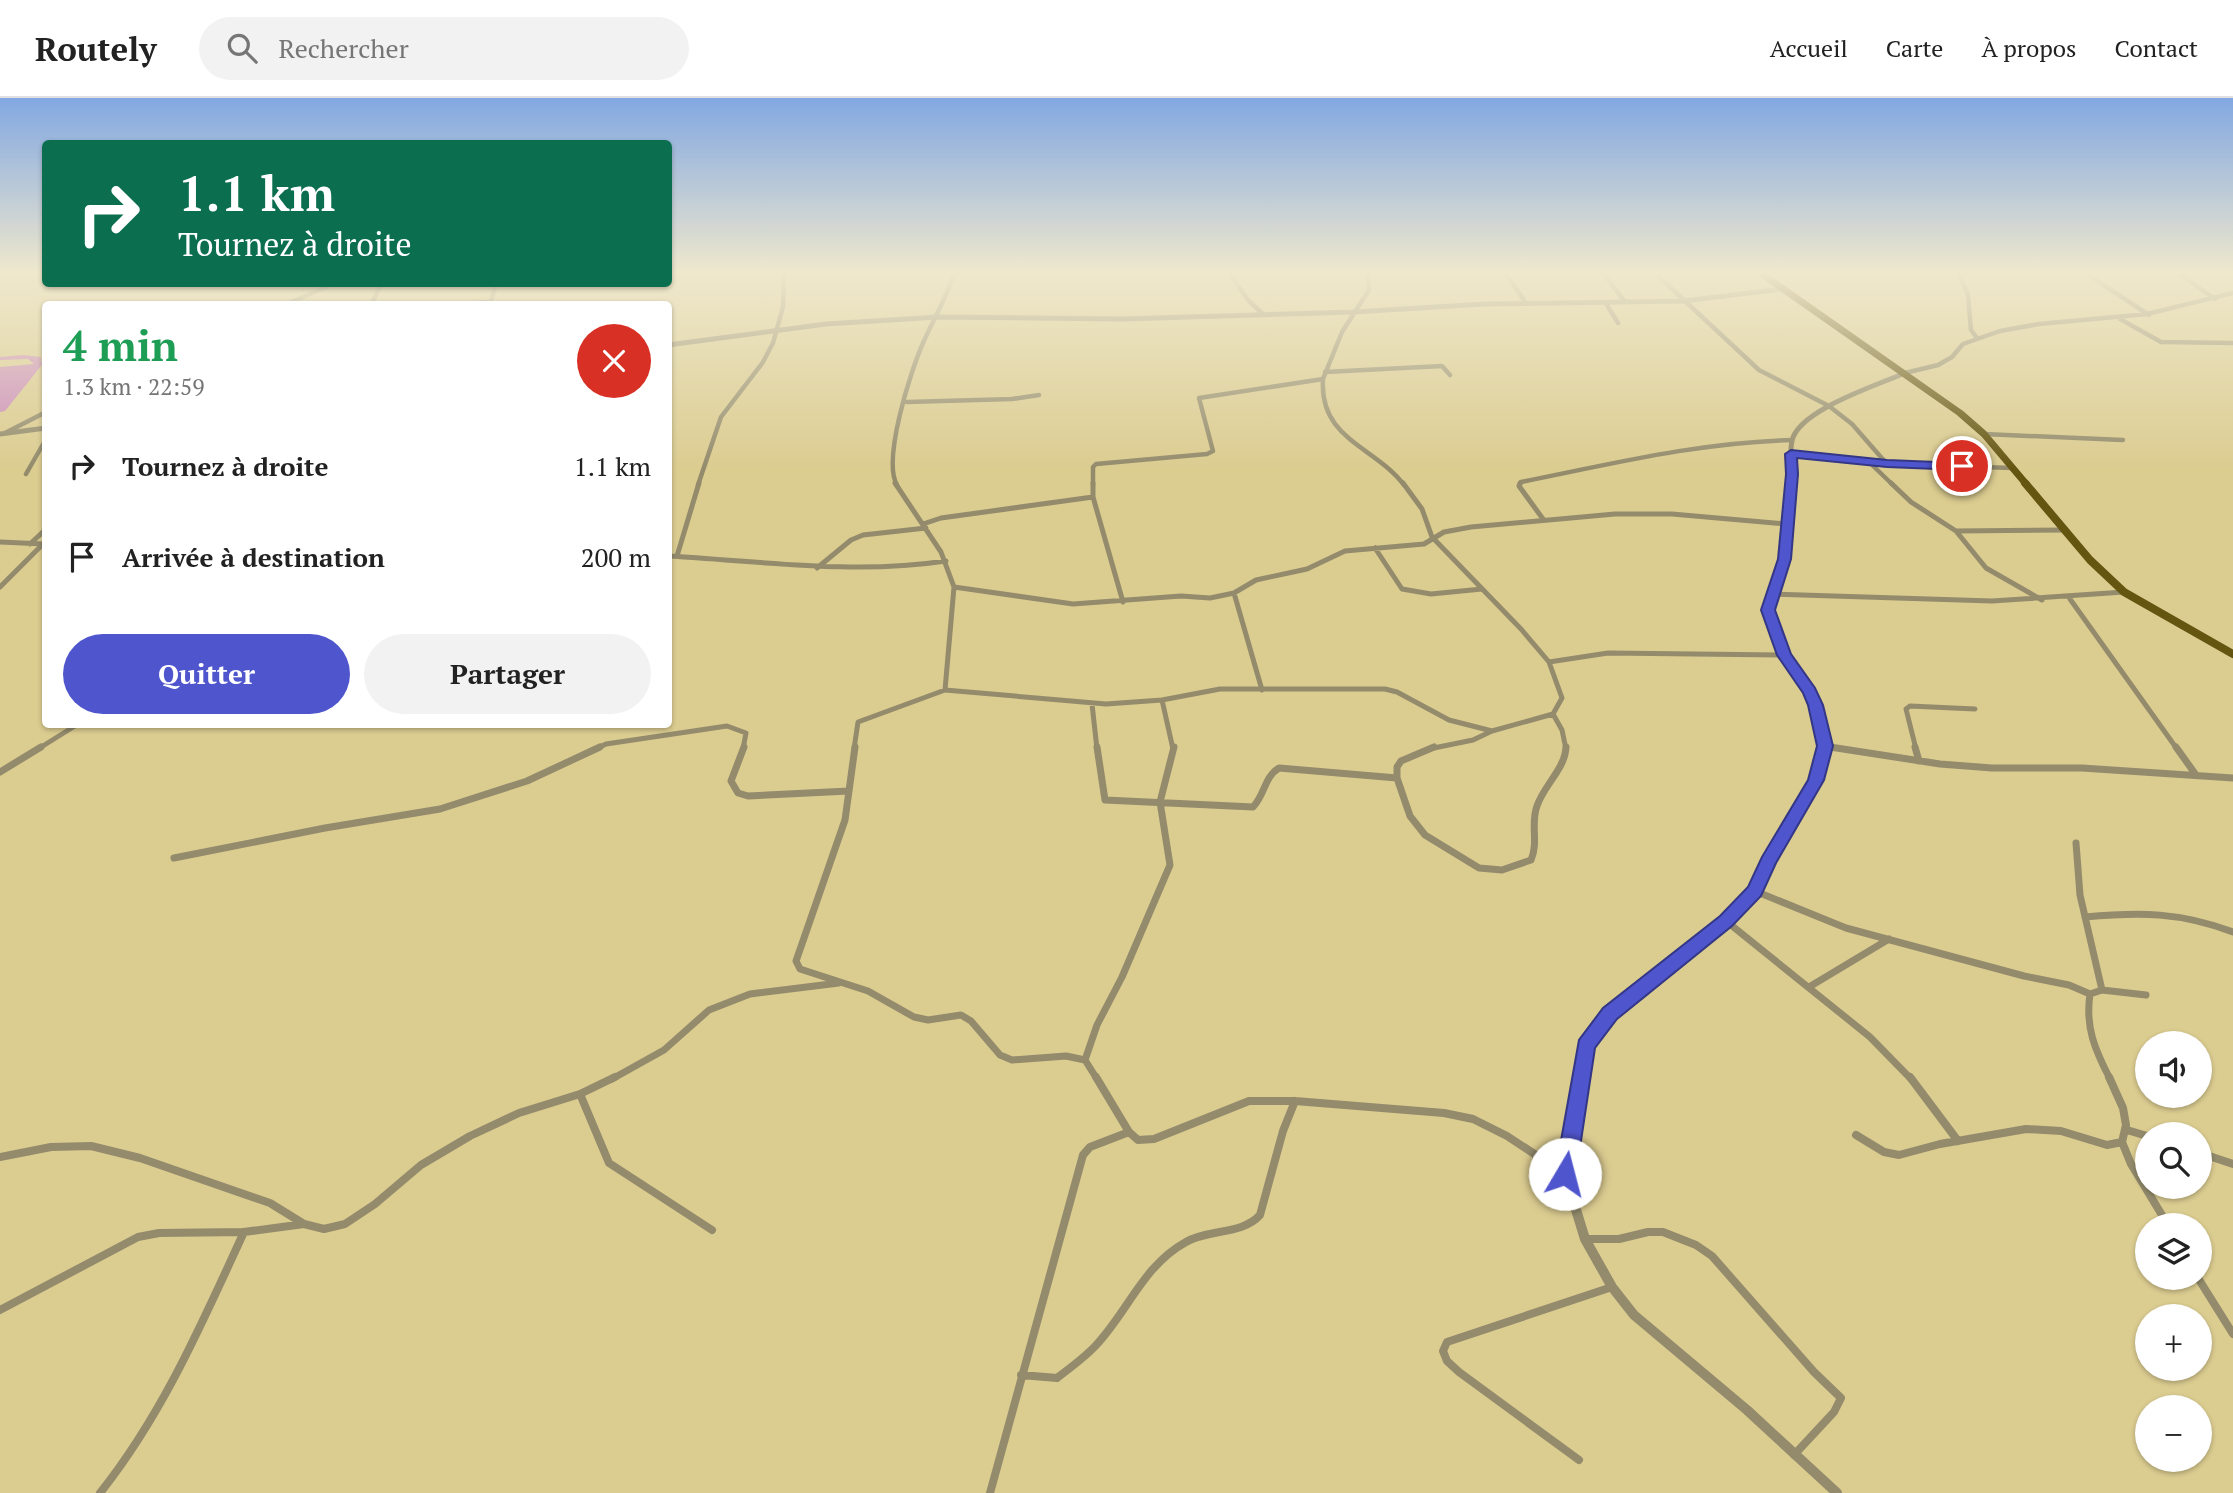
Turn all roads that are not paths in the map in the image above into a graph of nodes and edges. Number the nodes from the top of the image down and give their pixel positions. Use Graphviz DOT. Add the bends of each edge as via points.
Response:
graph roads {
  1 [pos="708,339"];
  2 [pos="773,339"];
  3 [pos="925,339"];
  4 [pos="1339,339"];
  5 [pos="1726,339"];
  6 [pos="1855,339"];
  7 [pos="1974,339"];
  8 [pos="2156,339"];
  9 [pos="2233,343"];
  10 [pos="672,344"];
  11 [pos="1325,372"];
  12 [pos="1905,373"];
  13 [pos="1450,375"];
  14 [pos="1323,379"];
  15 [pos="1039,395"];
  16 [pos="906,402"];
  17 [pos="1829,406"];
  18 [pos="42,414"];
  19 [pos="42,429"];
  20 [pos="1,434"];
  21 [pos="1984,434"];
  22 [pos="1791,440"];
  23 [pos="2123,440"];
  24 [pos="42,446"];
  25 [pos="1791,454"];
  26 [pos="1869,462"];
  27 [pos="1887,464"];
  28 [pos="2013,468"];
  29 [pos="26,474"];
  30 [pos="1093,497"];
  31 [pos="1543,519"];
  32 [pos="1787,524"];
  33 [pos="925,526"];
  34 [pos="2065,530"];
  35 [pos="1956,531"];
  36 [pos="42,532"];
  37 [pos="1432,537"];
  38 [pos="0,542"];
  39 [pos="30,544"];
  40 [pos="42,544"];
  41 [pos="42,546"];
  42 [pos="1375,548"];
  43 [pos="672,556"];
  44 [pos="677,556"];
  45 [pos="946,561"];
  46 [pos="817,568"];
  47 [pos="0,587"];
  48 [pos="954,587"];
  49 [pos="1482,589"];
  50 [pos="2124,592"];
  51 [pos="1234,593"];
  52 [pos="1771,594"];
  53 [pos="2070,599"];
  54 [pos="2044,601"];
  55 [pos="1123,602"];
  56 [pos="2233,654"];
  57 [pos="1784,655"];
  58 [pos="1549,662"];
  59 [pos="945,690"];
  60 [pos="1262,690"];
  61 [pos="1162,700"];
  62 [pos="1091,704"];
  63 [pos="1975,709"];
  64 [pos="1552,714"];
  65 [pos="72,728"];
  66 [pos="1492,731"];
  67 [pos="1825,746"];
  68 [pos="1919,761"];
  69 [pos="0,772"];
  70 [pos="2196,775"];
  71 [pos="1397,778"];
  72 [pos="2233,778"];
  73 [pos="849,791"];
  74 [pos="1160,802"];
  75 [pos="2076,843"];
  76 [pos="174,858"];
  77 [pos="1755,891"];
  78 [pos="2085,917"];
  79 [pos="1726,921"];
  80 [pos="2233,932"];
  81 [pos="1889,939"];
  82 [pos="842,983"];
  83 [pos="1809,987"];
  84 [pos="2102,990"];
  85 [pos="2090,994"];
  86 [pos="2146,995"];
  87 [pos="1085,1060"];
  88 [pos="580,1094"];
  89 [pos="1295,1101"];
  90 [pos="2127,1130"];
  91 [pos="1129,1132"];
  92 [pos="2135,1132"];
  93 [pos="1856,1135"];
  94 [pos="1958,1141"];
  95 [pos="2122,1142"];
  96 [pos="0,1157"];
  97 [pos="2212,1157"];
  98 [pos="2233,1164"];
  99 [pos="1565,1174"];
  100 [pos="2161,1213"];
  101 [pos="304,1224"];
  102 [pos="712,1230"];
  103 [pos="244,1232"];
  104 [pos="1586,1239"];
  105 [pos="1612,1287"];
  106 [pos="2206,1290"];
  107 [pos="0,1310"];
  108 [pos="2233,1334"];
  109 [pos="1021,1376"];
  110 [pos="1794,1455"];
  111 [pos="1579,1460"];
  112 [pos="100,1493"];
  113 [pos="990,1493"];
  114 [pos="1838,1493"];
  1 -- 10 [label="street"];
  2 -- 44 [label="street" via="768,354 738,388 716,428"];
  3 -- 16 [label="street"];
  4 -- 11 [label="street"];
  5 -- 17 [label="street" via="1766,375"];
  6 -- 12 [label="main road"];
  7 -- 12 [label="street" via="1950,359"];
  8 -- 9 [label="street"];
  11 -- 13 [label="street" via="1442,366"];
  11 -- 14 [label="street"];
  12 -- 17 [label="street"];
  12 -- 21 [label="main road"];
  14 -- 30 [label="street" via="1199,398 1213,451 1193,457 1096,464"];
  14 -- 37 [label="street" via="1322,396 1340,434 1395,473 1422,509"];
  15 -- 16 [label="street"];
  16 -- 33 [label="street" via="891,464 902,497"];
  17 -- 22 [label="street" via="1800,425"];
  17 -- 27 [label="street" via="1857,428"];
  18 -- 20 [label="street"];
  19 -- 20 [label="street"];
  21 -- 23 [label="street"];
  21 -- 28 [label="main road"];
  22 -- 25 [label="street"];
  22 -- 31 [label="street" via="1694,448 1521,482 1519,486"];
  24 -- 29 [label="street"];
  25 -- 26 [label="street"];
  25 -- 32 [label="street"];
  26 -- 27 [label="street"];
  26 -- 35 [label="street" via="1911,502"];
  27 -- 28 [label="street"];
  28 -- 34 [label="main road"];
  30 -- 33 [label="street" via="941,518"];
  30 -- 55 [label="street"];
  31 -- 32 [label="street" via="1672,514"];
  31 -- 37 [label="street" via="1452,529"];
  32 -- 52 [label="street" via="1784,559"];
  33 -- 45 [label="street"];
  33 -- 46 [label="street" via="863,535"];
  34 -- 35 [label="street"];
  34 -- 50 [label="main road"];
  35 -- 54 [label="street" via="1986,568"];
  36 -- 39 [label="street"];
  37 -- 42 [label="street" via="1424,544"];
  37 -- 49 [label="street"];
  38 -- 39 [label="street"];
  39 -- 40 [label="street"];
  41 -- 47 [label="street"];
  42 -- 49 [label="street" via="1409,593"];
  42 -- 51 [label="street" via="1345,551 1307,569 1255,580"];
  43 -- 44 [label="street"];
  44 -- 46 [label="street"];
  45 -- 46 [label="street"];
  45 -- 48 [label="street"];
  48 -- 55 [label="street" via="1073,604"];
  48 -- 59 [label="street"];
  49 -- 58 [label="street"];
  50 -- 53 [label="street"];
  50 -- 56 [label="main road"];
  51 -- 55 [label="street"];
  51 -- 60 [label="street"];
  52 -- 54 [label="street" via="1913,602"];
  52 -- 57 [label="street" via="1768,610"];
  53 -- 54 [label="street"];
  53 -- 70 [label="street"];
  57 -- 58 [label="street" via="1608,653"];
  57 -- 67 [label="street" via="1810,692"];
  58 -- 64 [label="street" via="1562,698"];
  59 -- 62 [label="street"];
  59 -- 73 [label="street" via="858,722"];
  60 -- 61 [label="street" via="1220,689"];
  60 -- 66 [label="street" via="1385,689 1457,723"];
  61 -- 62 [label="street"];
  61 -- 74 [label="street" via="1174,746"];
  62 -- 74 [label="street" via="1102,796 1116,802"];
  63 -- 68 [label="street" via="1906,709"];
  64 -- 66 [label="street"];
  64 -- 71 [label="street" via="1567,738 1567,749 1537,805 1533,823 1537,851 1531,860 1516,867 1479,868 1425,835 1410,816"];
  65 -- 69 [label="street"];
  66 -- 71 [label="street" via="1409,757 1397,767"];
  67 -- 68 [label="street"];
  67 -- 77 [label="street" via="1816,780"];
  68 -- 70 [label="street"];
  70 -- 72 [label="street"];
  71 -- 74 [label="street" via="1279,768 1269,776 1253,807"];
  73 -- 76 [label="street" via="738,793 731,781 747,738 738,728 727,726 606,744 527,781 440,809"];
  73 -- 82 [label="street" via="845,820 796,961 800,970"];
  74 -- 87 [label="street" via="1170,865"];
  75 -- 78 [label="street"];
  77 -- 79 [label="street"];
  77 -- 81 [label="street" via="1846,928"];
  78 -- 80 [label="street" via="2176,913"];
  78 -- 84 [label="street"];
  79 -- 83 [label="street"];
  79 -- 99 [label="street" via="1610,1014 1591,1038 1580,1069"];
  81 -- 83 [label="street"];
  81 -- 85 [label="street"];
  82 -- 87 [label="street" via="914,1017 928,1020 961,1015 971,1020 1000,1055 1012,1060 1066,1056"];
  82 -- 88 [label="street" via="733,999 709,1010 664,1050"];
  83 -- 94 [label="street" via="1870,1037 1913,1081"];
  84 -- 85 [label="street"];
  84 -- 86 [label="street"];
  85 -- 90 [label="street" via="2085,1009 2091,1045 2112,1081"];
  87 -- 91 [label="street"];
  88 -- 101 [label="street" via="519,1113 470,1136 421,1165 345,1224 324,1229"];
  88 -- 102 [label="street" via="609,1163"];
  89 -- 91 [label="street" via="1250,1101 1146,1141"];
  89 -- 99 [label="street" via="1473,1119"];
  89 -- 109 [label="street" via="1260,1215 1252,1224 1182,1243 1149,1270 1097,1345 1057,1378"];
  90 -- 92 [label="street"];
  90 -- 95 [label="street"];
  91 -- 109 [label="street" via="1090,1147 1083,1155"];
  93 -- 94 [label="street" via="1884,1152 1899,1155"];
  94 -- 95 [label="street" via="2026,1129 2061,1132 2107,1145"];
  95 -- 100 [label="street"];
  96 -- 101 [label="street" via="51,1147 91,1146 270,1203"];
  97 -- 98 [label="street"];
  99 -- 104 [label="street"];
  101 -- 103 [label="street"];
  103 -- 107 [label="street" via="138,1237"];
  103 -- 112 [label="street" via="162,1406 129,1459"];
  104 -- 105 [label="street"];
  104 -- 110 [label="street" via="1663,1232 1696,1244 1724,1268 1840,1398 1839,1405"];
  105 -- 110 [label="street" via="1634,1315"];
  105 -- 111 [label="street" via="1447,1342 1443,1351 1459,1372"];
  106 -- 108 [label="street"];
  109 -- 113 [label="street"];
  110 -- 114 [label="street"];
}
